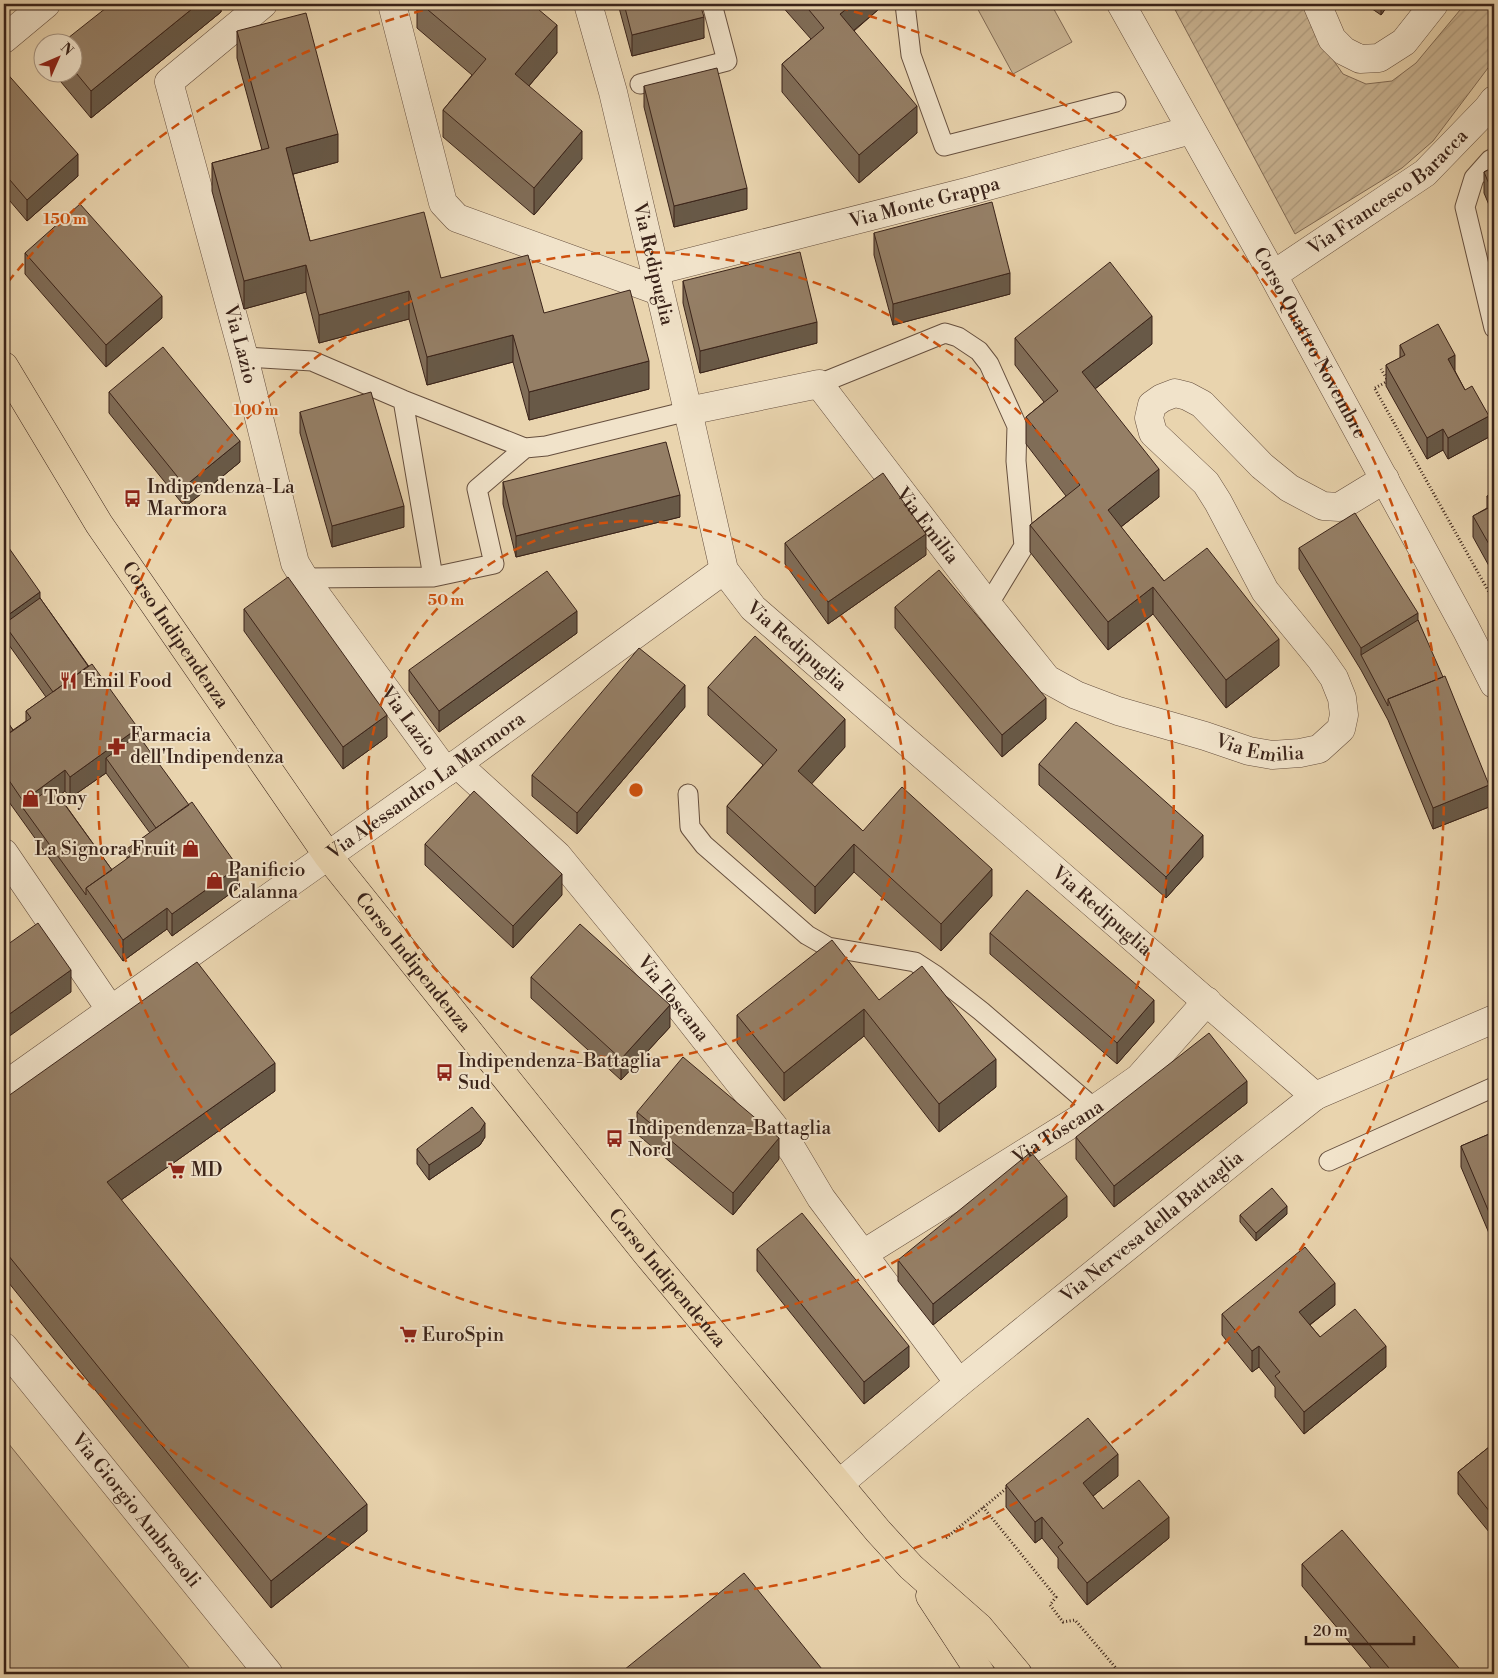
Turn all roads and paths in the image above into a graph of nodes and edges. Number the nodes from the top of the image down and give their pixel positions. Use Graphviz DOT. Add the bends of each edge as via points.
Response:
graph roads {
  1 [pos="46,4"];
  2 [pos="263,4"];
  3 [pos="392,4"];
  4 [pos="588,4"];
  5 [pos="712,4"];
  6 [pos="905,4"];
  7 [pos="1121,4"];
  8 [pos="1317,4"];
  9 [pos="1434,4"];
  10 [pos="4,38"];
  11 [pos="640,84"];
  12 [pos="1494,100"];
  13 [pos="1116,102"];
  14 [pos="1191,130"];
  15 [pos="1494,158"];
  16 [pos="1273,275"];
  17 [pos="657,281"];
  18 [pos="1494,328"];
  19 [pos="244,357"];
  20 [pos="4,366"];
  21 [pos="1381,369"];
  22 [pos="818,384"];
  23 [pos="403,400"];
  24 [pos="688,411"];
  25 [pos="526,448"];
  26 [pos="1384,479"];
  27 [pos="724,570"];
  28 [pos="433,577"];
  29 [pos="304,578"];
  30 [pos="1494,601"];
  31 [pos="988,605"];
  32 [pos="1494,684"];
  33 [pos="452,768"];
  34 [pos="688,794"];
  35 [pos="4,853"];
  36 [pos="328,856"];
  37 [pos="1207,1001"];
  38 [pos="110,1009"];
  39 [pos="1494,1019"];
  40 [pos="4,1086"];
  41 [pos="1494,1087"];
  42 [pos="1315,1096"];
  43 [pos="1095,1109"];
  44 [pos="1330,1161"];
  45 [pos="863,1254"];
  46 [pos="4,1347"];
  47 [pos="959,1383"];
  48 [pos="1013,1483"];
  49 [pos="839,1484"];
  50 [pos="983,1507"];
  51 [pos="946,1538"];
  52 [pos="911,1567"];
  53 [pos="269,1674"];
  54 [pos="981,1674"];
  55 [pos="1018,1674"];
  56 [pos="1121,1674"];
  1 -- 10 [label="street"];
  2 -- 19 [label="street, Via Lazio" via="169,82"];
  3 -- 17 [label="street" via="443,203 458,218"];
  4 -- 17 [label="street, Via Redipuglia"];
  5 -- 11 [label="lane" via="727,61"];
  6 -- 13 [label="lane" via="911,55 944,146"];
  7 -- 14 [label="street, Corso Quattro Novembre"];
  8 -- 9 [label="street" via="1332,39 1344,51 1360,59 1379,58 1404,42"];
  12 -- 16 [label="street, Via Francesco Baracca" via="1425,173"];
  14 -- 16 [label="street, Corso Quattro Novembre"];
  14 -- 17 [label="street, Via Monte Grappa"];
  15 -- 18 [label="lane" via="1474,178 1465,207"];
  16 -- 26 [label="street, Corso Quattro Novembre"];
  17 -- 24 [label="street, Via Redipuglia"];
  19 -- 23 [label="lane" via="312,361"];
  19 -- 29 [label="street, Via Lazio" via="295,563"];
  20 -- 36 [label="main road, Corso Indipendenza" via="99,524"];
  21 -- 30 [label="path" via="1388,381 1375,388"];
  22 -- 24 [label="street"];
  22 -- 31 [label="street, Via Emilia"];
  22 -- 31 [label="lane" via="945,333 958,337 979,351 989,364 1017,426 1016,461 1024,546"];
  23 -- 25 [label="lane"];
  23 -- 28 [label="lane"];
  24 -- 25 [label="lane" via="546,446"];
  24 -- 27 [label="street, Via Redipuglia"];
  25 -- 28 [label="lane" via="477,489 494,564"];
  26 -- 31 [label="street, Via Emilia" via="1339,507 1323,506 1290,488 1262,466 1202,404 1175,393 1152,405 1149,418 1153,433 1206,483 1265,591 1334,678 1342,698 1343,722 1341,729 1319,749 1272,754 1249,751 1076,695 1048,679"];
  26 -- 32 [label="street, Corso Quattro Novembre"];
  27 -- 33 [label="street, Via Alessandro La Marmora"];
  27 -- 37 [label="street, Via Redipuglia" via="753,608"];
  28 -- 29 [label="lane"];
  29 -- 33 [label="street, Via Lazio"];
  33 -- 36 [label="street, Via Alessandro La Marmora"];
  33 -- 45 [label="street, Via Toscana" via="557,855 793,1150 821,1198"];
  34 -- 43 [label="lane" via="690,827 704,845 807,935 828,947 915,962 982,1011"];
  35 -- 38 [label="street"];
  36 -- 38 [label="street, Via Alessandro La Marmora"];
  36 -- 49 [label="main road, Corso Indipendenza" via="640,1245"];
  37 -- 42 [label="street, Via Redipuglia"];
  37 -- 43 [label="street, Via Toscana" via="1139,1078"];
  38 -- 40 [label="street, Via Alessandro La Marmora"];
  39 -- 42 [label="street, Via Nervesa della Battaglia"];
  41 -- 44 [label="lane"];
  42 -- 47 [label="street, Via Nervesa della Battaglia"];
  43 -- 45 [label="street, Via Toscana"];
  45 -- 47 [label="street, Via Toscana"];
  46 -- 53 [label="street, Via Giorgio Ambrosoli"];
  47 -- 49 [label="street, Via Nervesa della Battaglia"];
  48 -- 50 [label="path"];
  49 -- 52 [label="main road, Corso Indipendenza"];
  50 -- 51 [label="path"];
  50 -- 56 [label="path" via="1056,1597 1050,1605 1063,1622 1075,1620"];
  52 -- 54 [label="main road"];
  52 -- 55 [label="main road" via="979,1627"];
}
